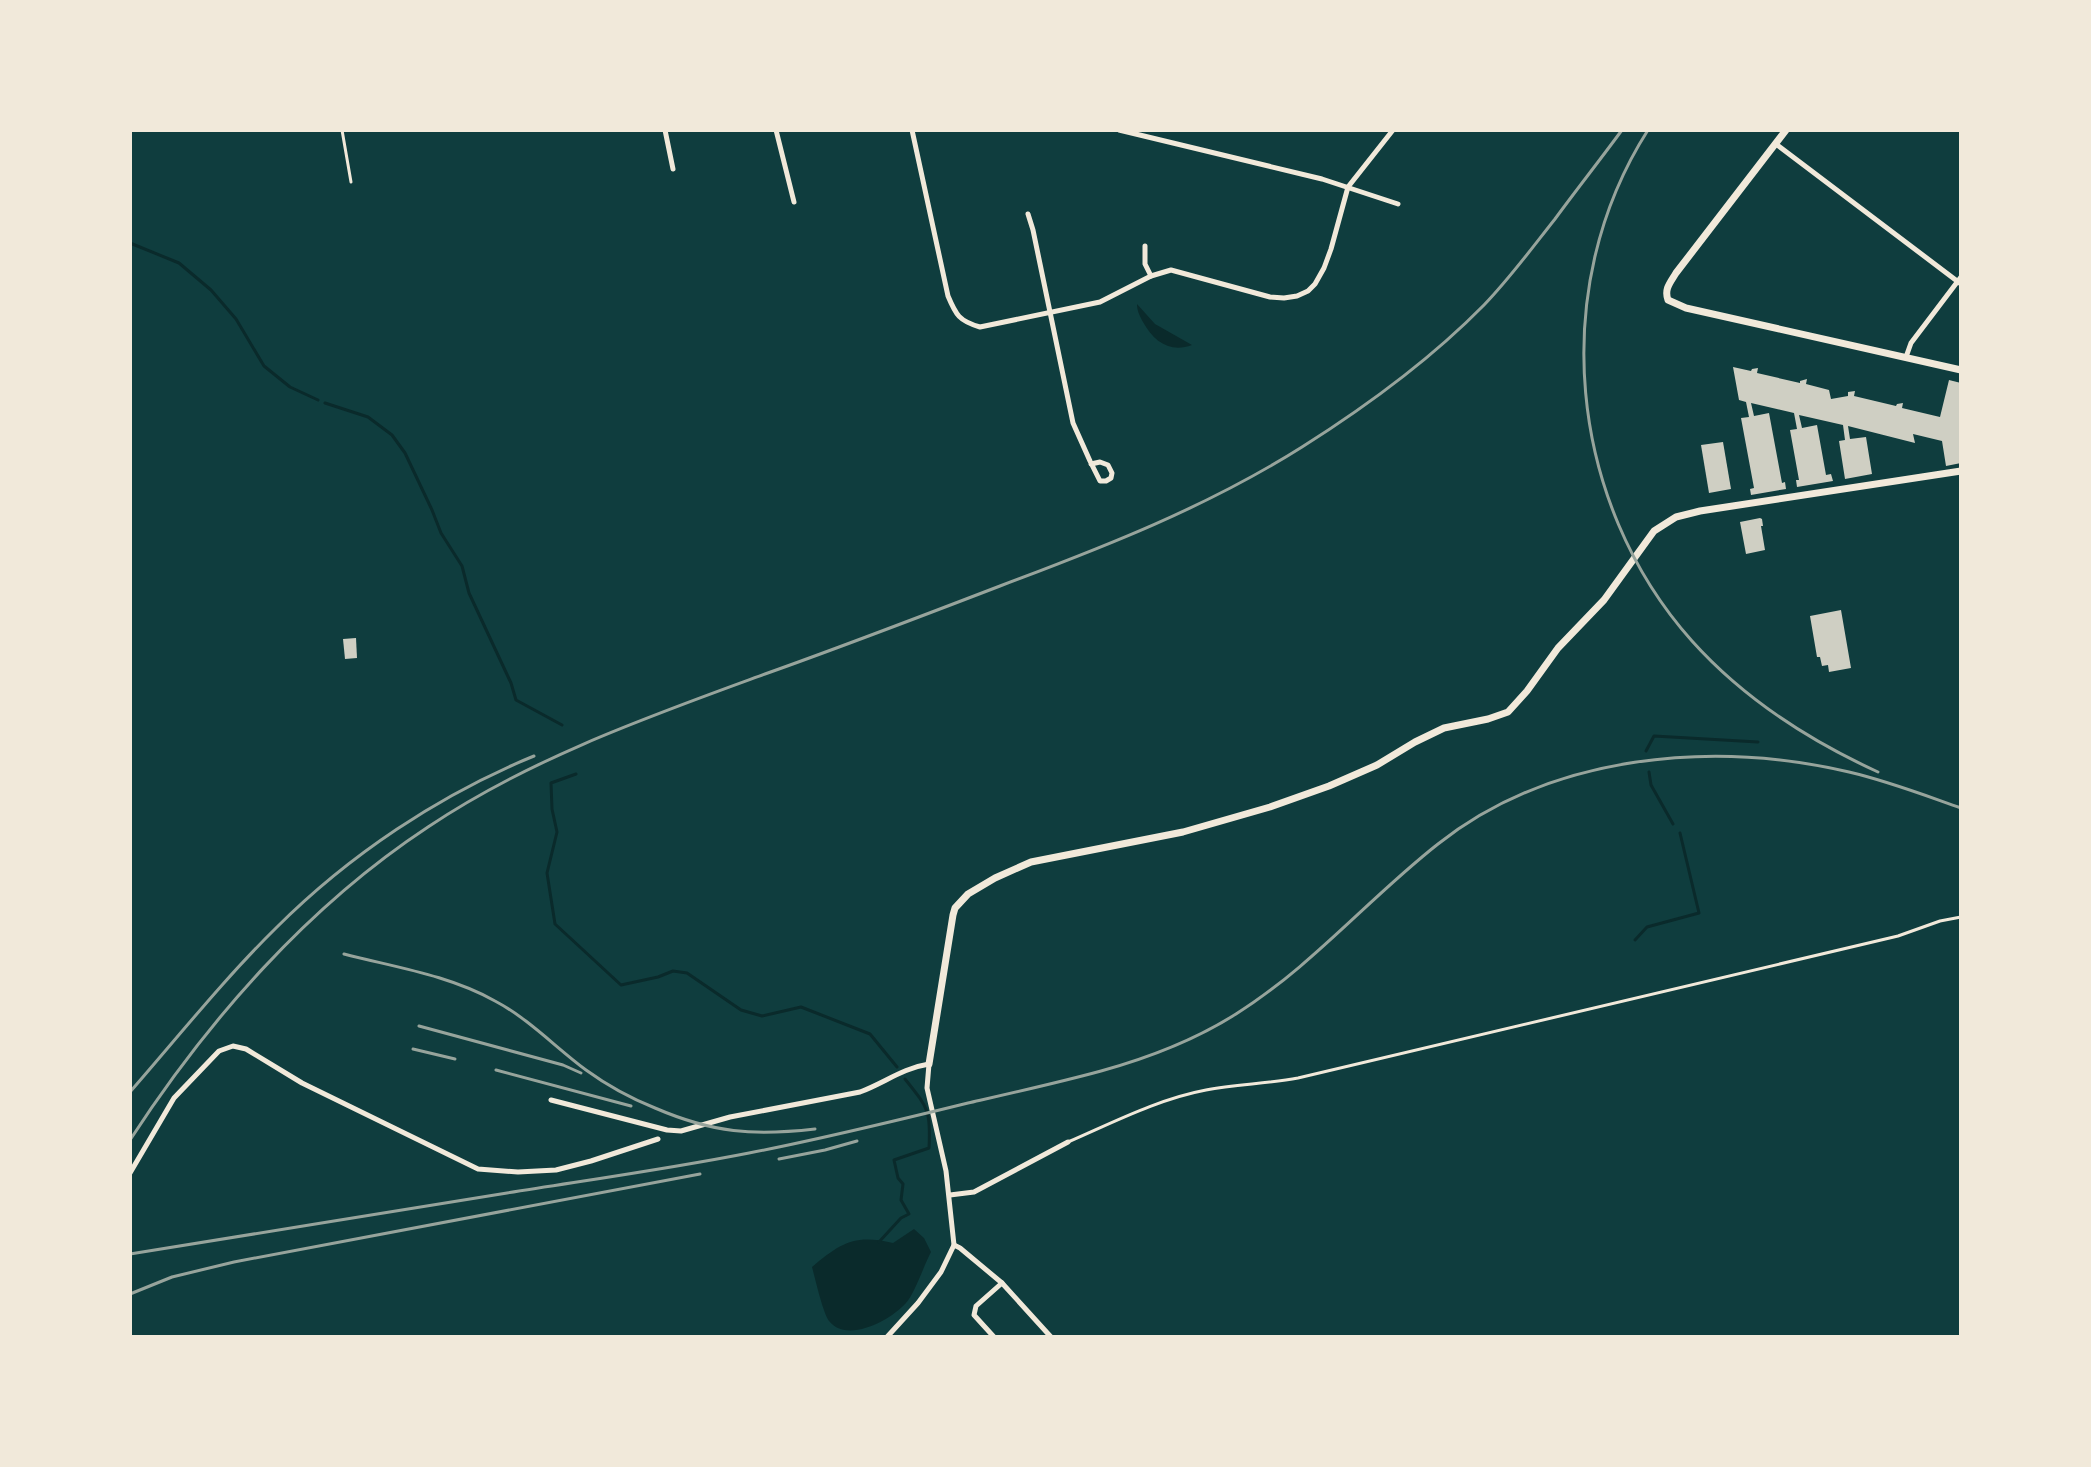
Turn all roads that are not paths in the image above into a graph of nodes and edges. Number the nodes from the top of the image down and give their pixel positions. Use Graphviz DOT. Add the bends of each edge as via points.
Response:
graph roads {
  1 [pos="342,130"];
  2 [pos="665,130"];
  3 [pos="776,130"];
  4 [pos="912,130"];
  5 [pos="1119,130"];
  6 [pos="1393,130"];
  7 [pos="1786,130"];
  8 [pos="1776,144"];
  9 [pos="673,169"];
  10 [pos="351,182"];
  11 [pos="1348,187"];
  12 [pos="794,202"];
  13 [pos="1398,204"];
  14 [pos="1028,214"];
  15 [pos="1145,246"];
  16 [pos="1151,276"];
  17 [pos="1960,281"];
  18 [pos="1050,313"];
  19 [pos="1906,357"];
  20 [pos="1961,370"];
  21 [pos="1091,464"];
  22 [pos="1961,471"];
  23 [pos="1961,917"];
  24 [pos="929,1064"];
  25 [pos="551,1100"];
  26 [pos="658,1139"];
  27 [pos="1068,1142"];
  28 [pos="130,1173"];
  29 [pos="950,1195"];
  30 [pos="954,1245"];
  31 [pos="1002,1283"];
  32 [pos="887,1337"];
  33 [pos="994,1337"];
  34 [pos="1051,1337"];
  1 -- 10 [label="lane"];
  2 -- 9 [label="street"];
  3 -- 12 [label="street"];
  4 -- 18 [label="street" via="955,312 980,327"];
  5 -- 11 [label="street"];
  6 -- 11 [label="street"];
  7 -- 8 [label="street"];
  8 -- 17 [label="street"];
  8 -- 19 [label="street" via="1676,273 1667,286 1668,300"];
  11 -- 13 [label="street"];
  11 -- 16 [label="street" via="1324,268 1303,294 1270,297 1179,271"];
  14 -- 18 [label="street"];
  15 -- 16 [label="street"];
  16 -- 18 [label="street" via="1107,299"];
  17 -- 19 [label="street" via="1911,343"];
  18 -- 21 [label="street" via="1073,423"];
  19 -- 20 [label="street"];
  22 -- 24 [label="street" via="1676,517 1654,531 1604,600 1508,712 1444,728 1377,765 1270,807 1183,832 1031,862 995,878 955,908"];
  23 -- 27 [label="lane" via="1872,943 1298,1078 1193,1093"];
  24 -- 25 [label="street" via="846,1096 681,1131"];
  24 -- 29 [label="street" via="929,1101"];
  26 -- 28 [label="street" via="556,1170 478,1169 233,1046 219,1051 174,1098"];
  27 -- 29 [label="street" via="974,1192"];
  29 -- 30 [label="street"];
  30 -- 31 [label="street"];
  30 -- 32 [label="street" via="941,1272"];
  31 -- 33 [label="street" via="976,1306 974,1315"];
  31 -- 34 [label="street"];
}
